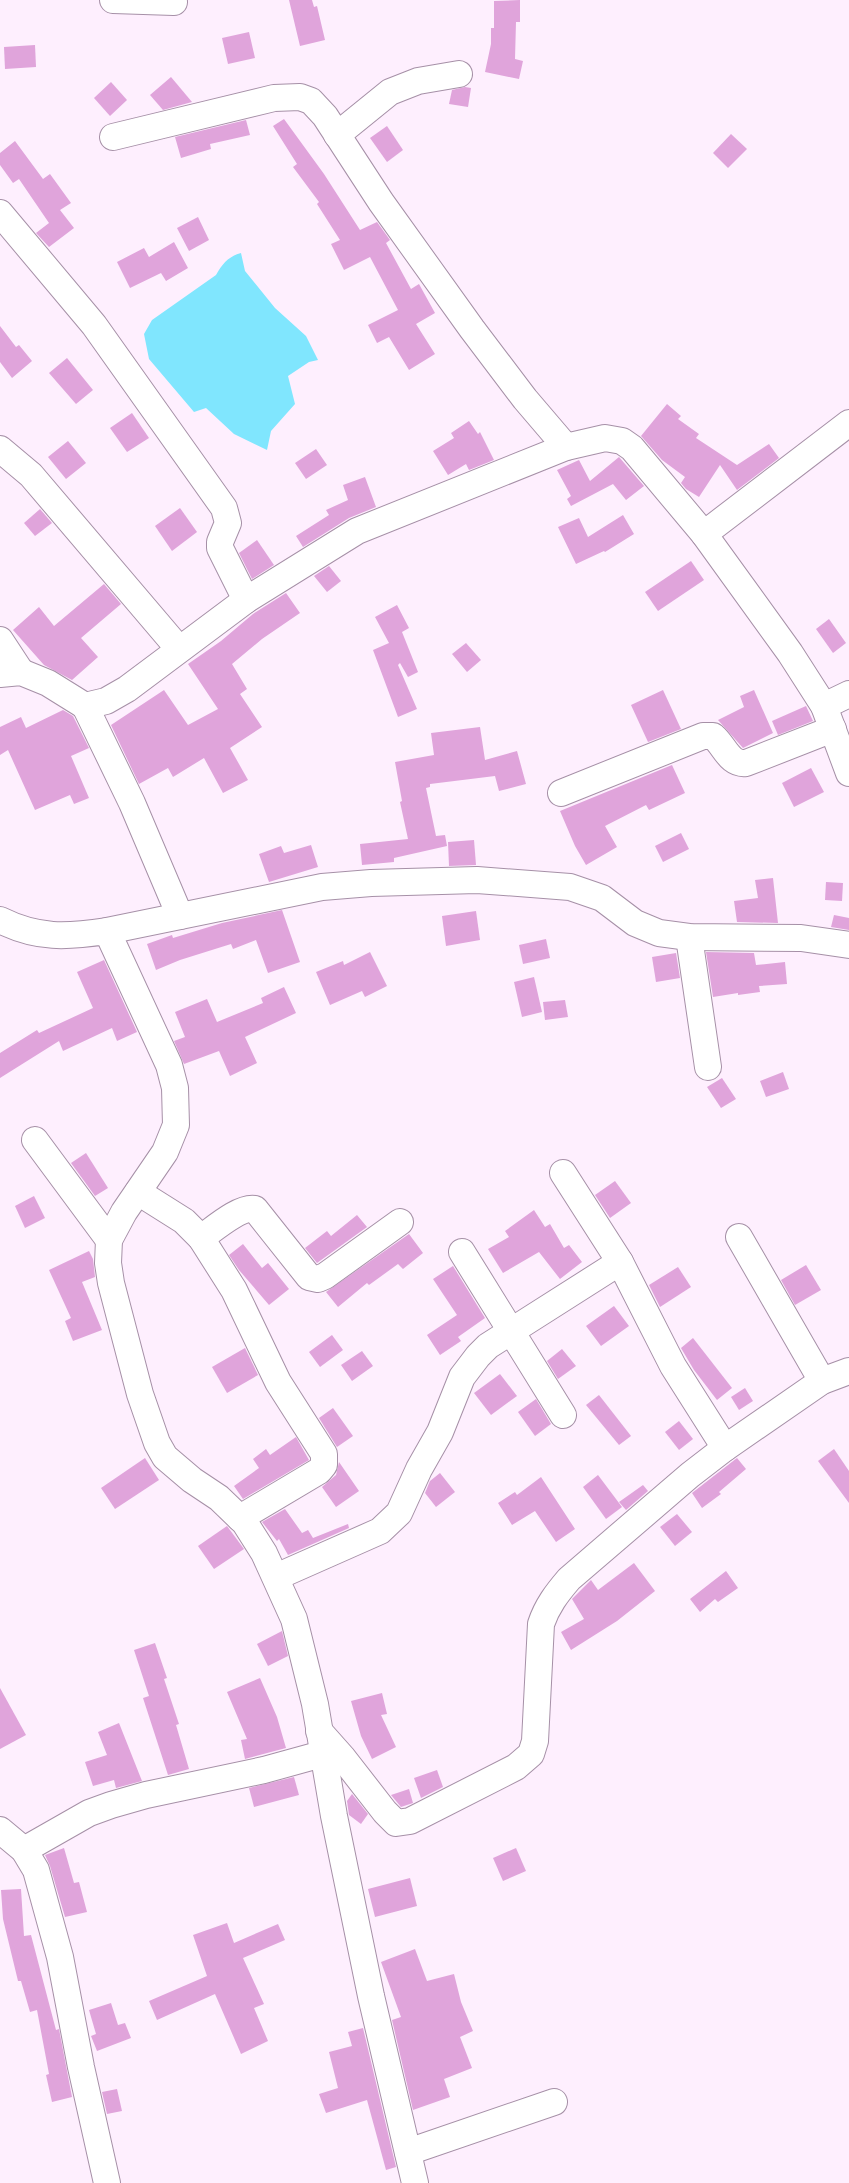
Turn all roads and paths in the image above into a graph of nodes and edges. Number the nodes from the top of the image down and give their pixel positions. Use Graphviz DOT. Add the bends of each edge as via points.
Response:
graph roads {
  1 [pos="113,0"];
  2 [pos="174,2"];
  3 [pos="459,74"];
  4 [pos="337,135"];
  5 [pos="113,137"];
  6 [pos="0,213"];
  7 [pos="849,423"];
  8 [pos="566,447"];
  9 [pos="0,449"];
  10 [pos="704,534"];
  11 [pos="246,600"];
  12 [pos="0,640"];
  13 [pos="179,649"];
  14 [pos="10,673"];
  15 [pos="849,694"];
  16 [pos="84,706"];
  17 [pos="828,718"];
  18 [pos="849,773"];
  19 [pos="561,793"];
  20 [pos="180,916"];
  21 [pos="0,920"];
  22 [pos="107,931"];
  23 [pos="689,937"];
  24 [pos="849,945"];
  25 [pos="708,1067"];
  26 [pos="35,1140"];
  27 [pos="562,1173"];
  28 [pos="138,1192"];
  29 [pos="400,1222"];
  30 [pos="739,1237"];
  31 [pos="201,1238"];
  32 [pos="109,1240"];
  33 [pos="462,1252"];
  34 [pos="620,1262"];
  35 [pos="511,1332"];
  36 [pos="849,1371"];
  37 [pos="822,1381"];
  38 [pos="563,1414"];
  39 [pos="725,1448"];
  40 [pos="240,1518"];
  41 [pos="276,1577"];
  42 [pos="320,1742"];
  43 [pos="0,1830"];
  44 [pos="24,1850"];
  45 [pos="554,2102"];
  46 [pos="408,2152"];
  47 [pos="107,2183"];
  48 [pos="415,2183"];
  1 -- 2 [label="street"];
  3 -- 4 [label="street" via="397,88"];
  4 -- 5 [label="street" via="311,101 289,97"];
  4 -- 8 [label="street" via="472,329"];
  6 -- 11 [label="street" via="94,325 224,508 228,523 220,548"];
  7 -- 10 [label="street"];
  8 -- 10 [label="street" via="606,438 622,441 632,448"];
  8 -- 11 [label="street" via="357,531"];
  9 -- 13 [label="street" via="31,474"];
  10 -- 17 [label="street" via="790,653"];
  11 -- 13 [label="street"];
  12 -- 14 [label="street"];
  13 -- 16 [label="street" via="127,689 106,701"];
  14 -- 16 [label="street" via="48,683"];
  15 -- 17 [label="street"];
  16 -- 20 [label="street" via="132,803"];
  17 -- 18 [label="street"];
  17 -- 19 [label="street" via="746,763 740,764 731,759 713,736 703,736"];
  20 -- 22 [label="street"];
  20 -- 23 [label="street" via="322,887 431,881 513,882 570,887 602,898 635,923 659,933"];
  21 -- 22 [label="street" via="20,930 44,935 71,936"];
  22 -- 28 [label="street" via="169,1065 175,1088 176,1125 165,1152"];
  23 -- 24 [label="street" via="801,938"];
  23 -- 25 [label="street"];
  26 -- 32 [label="street"];
  27 -- 34 [label="street"];
  28 -- 31 [label="street" via="184,1222"];
  28 -- 32 [label="street" via="115,1225"];
  29 -- 31 [label="street" via="318,1279 310,1277 255,1209 240,1212"];
  30 -- 37 [label="street"];
  31 -- 40 [label="street" via="234,1290 278,1382 325,1460 318,1471"];
  32 -- 40 [label="street" via="111,1283 140,1394 157,1443 165,1457"];
  33 -- 35 [label="street"];
  34 -- 35 [label="street"];
  34 -- 39 [label="street" via="673,1366"];
  35 -- 38 [label="street"];
  35 -- 41 [label="street" via="488,1346 462,1377 440,1432 393,1520 380,1531"];
  36 -- 37 [label="street"];
  37 -- 39 [label="street"];
  39 -- 42 [label="street" via="569,1579 554,1596 541,1624 535,1741 531,1754 516,1767 410,1821 396,1823 343,1758"];
  40 -- 41 [label="street" via="255,1536"];
  41 -- 42 [label="street" via="297,1628"];
  42 -- 44 [label="street" via="264,1770 146,1795 111,1806 82,1817"];
  42 -- 46 [label="street" via="371,1996"];
  43 -- 44 [label="street"];
  44 -- 47 [label="street" via="36,1870 60,1957"];
  45 -- 46 [label="street"];
  46 -- 48 [label="street"];
}
